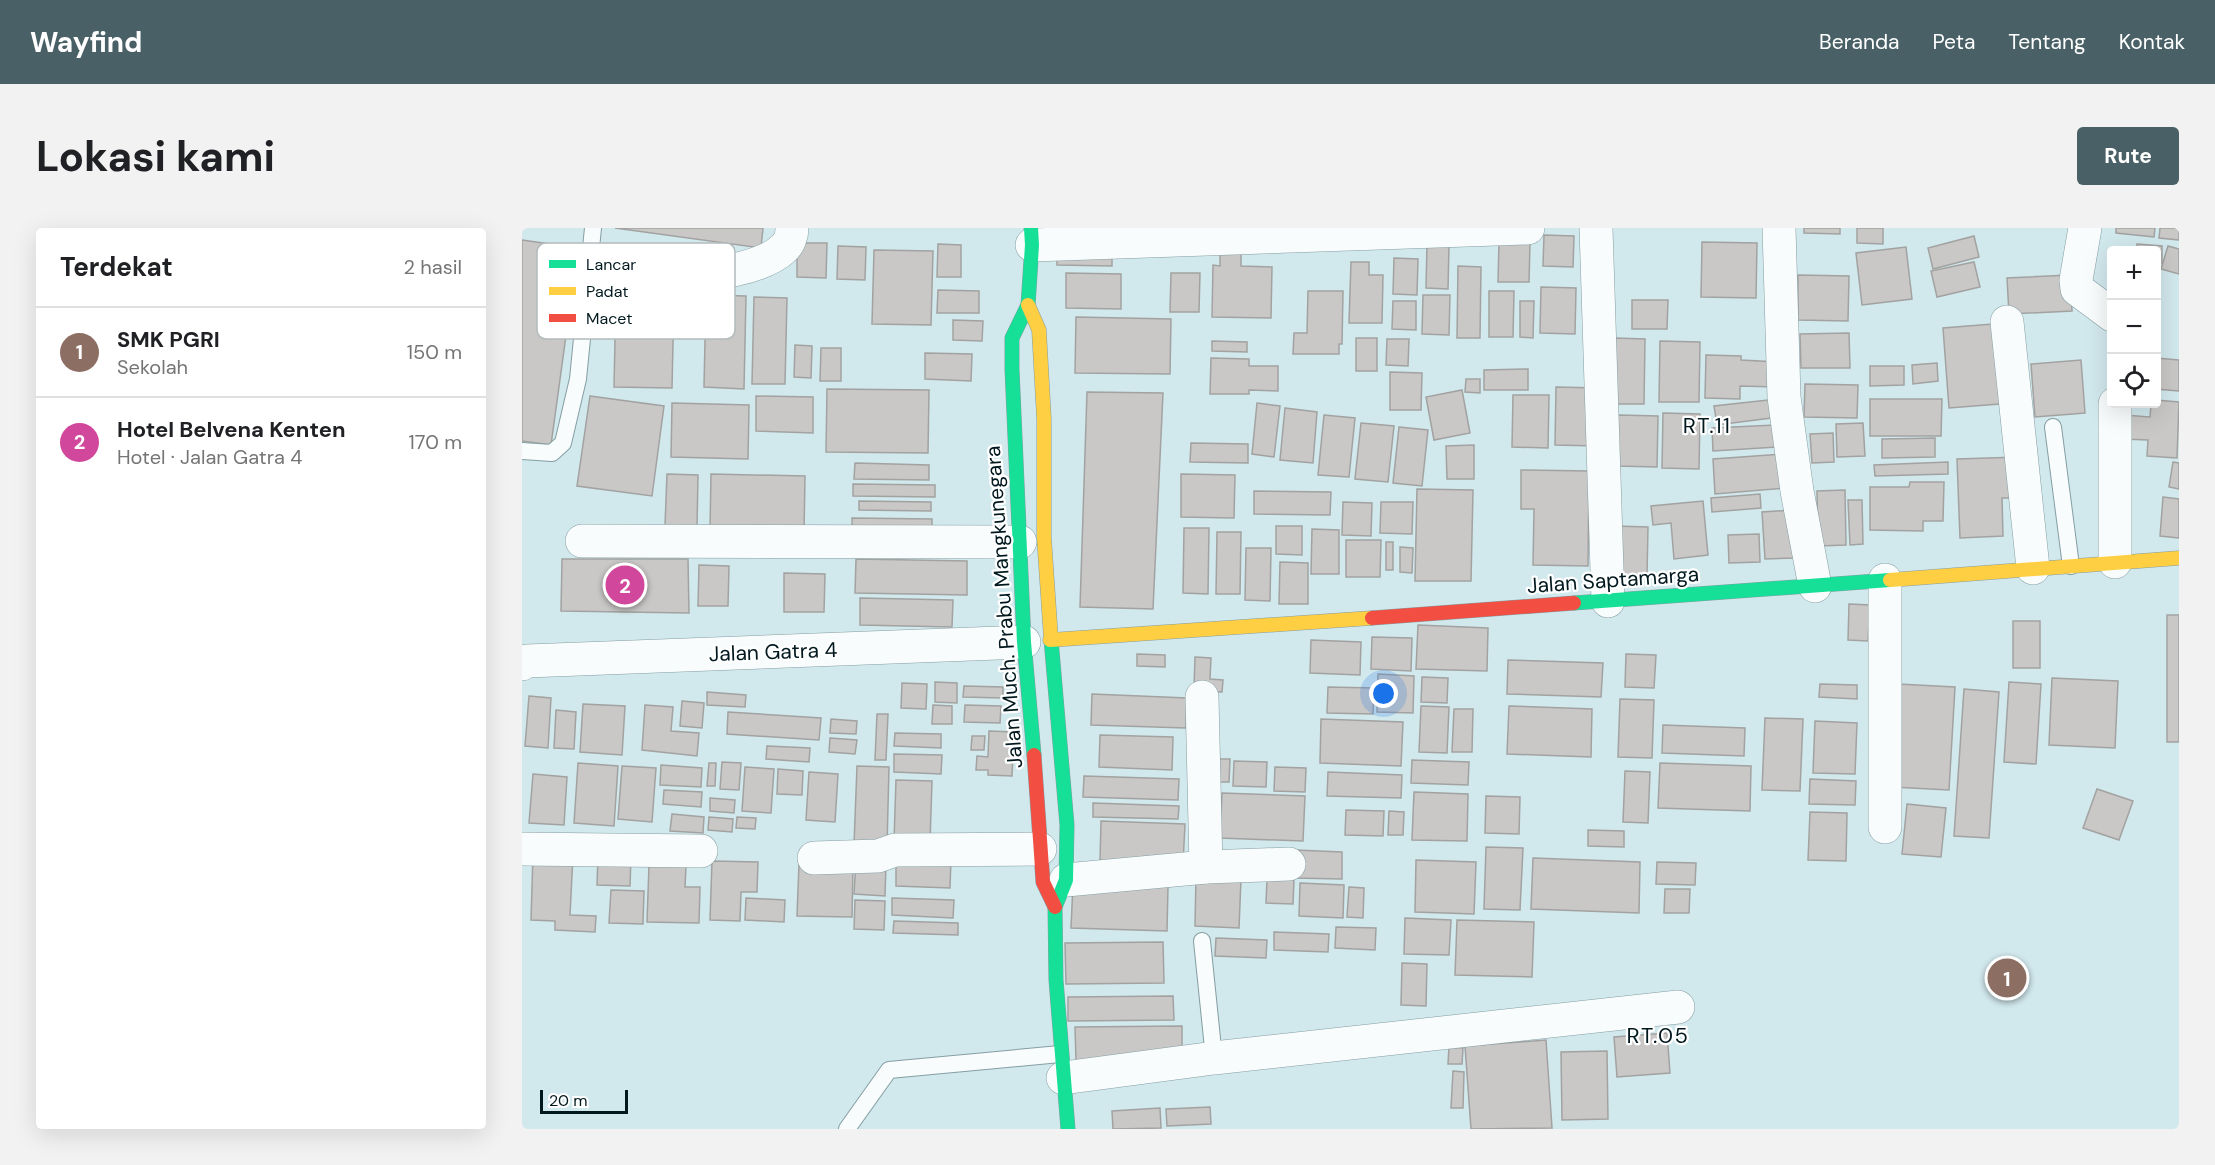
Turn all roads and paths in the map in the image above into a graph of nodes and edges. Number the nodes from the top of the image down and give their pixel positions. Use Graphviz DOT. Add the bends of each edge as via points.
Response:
graph roads {
  1 [pos="593,228"];
  2 [pos="792,228"];
  3 [pos="1528,228"];
  4 [pos="1596,228"];
  5 [pos="1779,228"];
  6 [pos="2085,228"];
  7 [pos="1031,236"];
  8 [pos="592,243"];
  9 [pos="735,269"];
  10 [pos="1028,305"];
  11 [pos="2107,311"];
  12 [pos="2007,322"];
  13 [pos="582,339"];
  14 [pos="2115,408"];
  15 [pos="2053,427"];
  16 [pos="522,451"];
  17 [pos="582,540"];
  18 [pos="1020,542"];
  19 [pos="2179,558"];
  20 [pos="2115,562"];
  21 [pos="2071,566"];
  22 [pos="2033,568"];
  23 [pos="1885,580"];
  24 [pos="1815,586"];
  25 [pos="1608,601"];
  26 [pos="1037,641"];
  27 [pos="522,664"];
  28 [pos="1202,697"];
  29 [pos="1885,827"];
  30 [pos="522,849"];
  31 [pos="1040,849"];
  32 [pos="701,851"];
  33 [pos="814,858"];
  34 [pos="1289,864"];
  35 [pos="1206,867"];
  36 [pos="1061,894"];
  37 [pos="1202,941"];
  38 [pos="1678,1007"];
  39 [pos="1214,1058"];
  40 [pos="1062,1066"];
  41 [pos="847,1129"];
  42 [pos="1068,1129"];
  1 -- 8 [label="lane"];
  2 -- 9 [label="street" via="785,248 772,257"];
  3 -- 7 [label="street"];
  4 -- 25 [label="street"];
  5 -- 24 [label="street" via="1784,397"];
  6 -- 11 [label="street" via="2077,289"];
  7 -- 10 [label="main road, Jalan Much. Prabu Mangkunegara"];
  10 -- 18 [label="main road, Jalan Much. Prabu Mangkunegara" via="1012,338"];
  10 -- 26 [label="main road, Jalan Much. Prabu Mangkunegara" via="1039,330 1044,419 1044,537"];
  12 -- 22 [label="street"];
  13 -- 16 [label="lane" via="578,379 563,443 552,453"];
  14 -- 20 [label="street"];
  15 -- 21 [label="lane"];
  17 -- 18 [label="street"];
  18 -- 26 [label="main road, Jalan Much. Prabu Mangkunegara"];
  19 -- 20 [label="main road, Jalan Saptamarga"];
  20 -- 21 [label="main road, Jalan Saptamarga"];
  21 -- 22 [label="main road, Jalan Saptamarga"];
  22 -- 23 [label="main road, Jalan Saptamarga"];
  23 -- 24 [label="main road, Jalan Saptamarga"];
  23 -- 29 [label="street"];
  24 -- 25 [label="main road, Jalan Saptamarga"];
  25 -- 26 [label="main road, Jalan Saptamarga"];
  26 -- 27 [label="street, Jalan Gatra 4"];
  26 -- 31 [label="main road, Jalan Much. Prabu Mangkunegara" via="1035,766"];
  26 -- 36 [label="main road, Jalan Much. Prabu Mangkunegara" via="1067,825"];
  28 -- 35 [label="street"];
  30 -- 32 [label="street"];
  31 -- 33 [label="street" via="895,850 878,856"];
  31 -- 36 [label="main road, Jalan Much. Prabu Mangkunegara" via="1043,882"];
  34 -- 35 [label="street"];
  35 -- 36 [label="street"];
  36 -- 40 [label="main road, Jalan Much. Prabu Mangkunegara" via="1056,980"];
  37 -- 39 [label="lane"];
  38 -- 39 [label="street"];
  39 -- 40 [label="street"];
  40 -- 41 [label="lane" via="889,1070"];
  40 -- 42 [label="main road, Jalan Much. Prabu Mangkunegara"];
}
